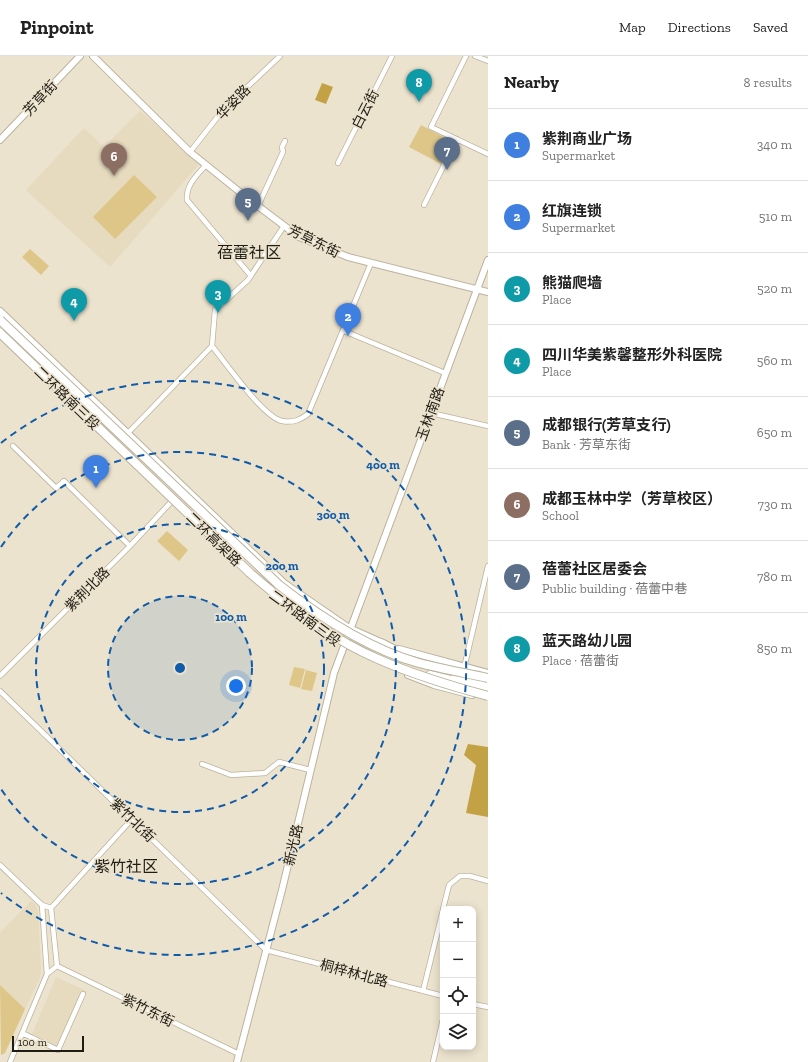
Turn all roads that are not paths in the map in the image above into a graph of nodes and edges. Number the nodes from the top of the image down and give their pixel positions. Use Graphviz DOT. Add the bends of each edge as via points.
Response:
graph roads {
  1 [pos="80,56"];
  2 [pos="93,56"];
  3 [pos="280,56"];
  4 [pos="392,56"];
  5 [pos="466,56"];
  6 [pos="477,56"];
  7 [pos="488,61"];
  8 [pos="457,139"];
  9 [pos="0,140"];
  10 [pos="285,141"];
  11 [pos="190,152"];
  12 [pos="488,154"];
  13 [pos="338,163"];
  14 [pos="206,165"];
  15 [pos="424,205"];
  16 [pos="258,206"];
  17 [pos="284,226"];
  18 [pos="488,260"];
  19 [pos="372,263"];
  20 [pos="251,276"];
  21 [pos="476,289"];
  22 [pos="488,292"];
  23 [pos="0,311"];
  24 [pos="0,320"];
  25 [pos="344,330"];
  26 [pos="0,333"];
  27 [pos="212,346"];
  28 [pos="445,373"];
  29 [pos="431,413"];
  30 [pos="488,426"];
  31 [pos="128,433"];
  32 [pos="13,446"];
  33 [pos="172,501"];
  34 [pos="130,546"];
  35 [pos="488,566"];
  36 [pos="349,628"];
  37 [pos="382,643"];
  38 [pos="343,646"];
  39 [pos="354,652"];
  40 [pos="419,663"];
  41 [pos="464,668"];
  42 [pos="409,671"];
  43 [pos="488,674"];
  44 [pos="0,676"];
  45 [pos="488,679"];
  46 [pos="488,683"];
  47 [pos="0,691"];
  48 [pos="488,691"];
  49 [pos="488,696"];
  50 [pos="488,699"];
  51 [pos="202,764"];
  52 [pos="310,770"];
  53 [pos="132,818"];
  54 [pos="0,865"];
  55 [pos="488,881"];
  56 [pos="42,905"];
  57 [pos="444,906"];
  58 [pos="51,908"];
  59 [pos="440,921"];
  60 [pos="266,950"];
  61 [pos="57,966"];
  62 [pos="46,974"];
  63 [pos="423,991"];
  64 [pos="83,994"];
  65 [pos="440,995"];
  66 [pos="476,1005"];
  67 [pos="488,1007"];
  68 [pos="440,1032"];
  69 [pos="22,1033"];
  70 [pos="239,1054"];
  71 [pos="10,1062"];
  72 [pos="237,1062"];
  73 [pos="433,1062"];
  1 -- 9 [label="main road, 芳草街"];
  2 -- 11 [label="main road, 芳草东街"];
  3 -- 11 [label="street, 华姿路" via="222,110"];
  4 -- 13 [label="street, 白云街"];
  5 -- 8 [label="street" via="431,127"];
  6 -- 7 [label="street"];
  8 -- 12 [label="street"];
  8 -- 15 [label="street"];
  10 -- 16 [label="street" via="283,152"];
  11 -- 14 [label="main road, 芳草东街"];
  14 -- 16 [label="main road, 芳草东街"];
  14 -- 20 [label="street" via="186,191 187,200"];
  16 -- 17 [label="main road, 芳草东街"];
  17 -- 19 [label="main road, 芳草东街" via="309,242"];
  17 -- 20 [label="street"];
  18 -- 21 [label="main road, 玉林南路"];
  19 -- 21 [label="main road, 芳草东街"];
  19 -- 25 [label="street"];
  20 -- 27 [label="street" via="215,310"];
  21 -- 22 [label="main road, 芳草东街"];
  21 -- 28 [label="main road, 玉林南路"];
  23 -- 31 [label="main road, 二环路南三段"];
  24 -- 40 [label="highway, 二环高架路, bridge" via="279,585 341,628 393,654"];
  25 -- 27 [label="street" via="308,414 297,422 281,421 264,410"];
  25 -- 28 [label="street"];
  26 -- 33 [label="main road, 二环路南三段"];
  26 -- 42 [label="highway, 二环高架路, bridge" via="283,602 354,647"];
  27 -- 31 [label="street"];
  28 -- 29 [label="main road, 玉林南路"];
  29 -- 30 [label="street"];
  29 -- 36 [label="main road, 玉林南路"];
  31 -- 36 [label="main road, 二环路南三段" via="284,583"];
  32 -- 34 [label="street" via="56,488 64,481"];
  33 -- 34 [label="street, 紫荆北路"];
  33 -- 38 [label="main road, 二环路南三段" via="269,594"];
  34 -- 44 [label="street, 紫荆北路"];
  35 -- 41 [label="street"];
  36 -- 37 [label="main road, 二环路南三段"];
  36 -- 38 [label="main road, 新光路"];
  37 -- 41 [label="main road, 二环路南三段"];
  37 -- 45 [label="highway" via="420,661"];
  38 -- 39 [label="main road, 二环路南三段"];
  38 -- 52 [label="main road, 新光路" via="334,672"];
  39 -- 48 [label="highway" via="395,667"];
  39 -- 50 [label="main road, 二环路南三段" via="434,685"];
  40 -- 45 [label="highway, 二环高架路, bridge"];
  40 -- 46 [label="highway, bridge"];
  41 -- 43 [label="main road, 二环路南三段"];
  42 -- 48 [label="highway, bridge"];
  42 -- 49 [label="highway, 二环高架路, bridge"];
  47 -- 53 [label="street, 紫竹北街"];
  51 -- 52 [label="street" via="231,775 265,773 279,762"];
  52 -- 60 [label="main road, 新光路"];
  53 -- 58 [label="street"];
  53 -- 60 [label="street, 紫竹北街"];
  54 -- 56 [label="street"];
  55 -- 57 [label="street" via="460,876 449,885"];
  56 -- 58 [label="street"];
  56 -- 62 [label="street"];
  58 -- 61 [label="street"];
  59 -- 63 [label="street"];
  60 -- 63 [label="street, 桐梓林北路"];
  60 -- 70 [label="main road, 新光路"];
  61 -- 62 [label="street"];
  61 -- 70 [label="street, 紫竹东街"];
  62 -- 69 [label="street"];
  63 -- 65 [label="street, 桐梓林北路"];
  64 -- 69 [label="street" via="58,1050"];
  66 -- 67 [label="street"];
  68 -- 73 [label="street"];
  69 -- 71 [label="street"];
  70 -- 72 [label="main road, 新光路"];
}
